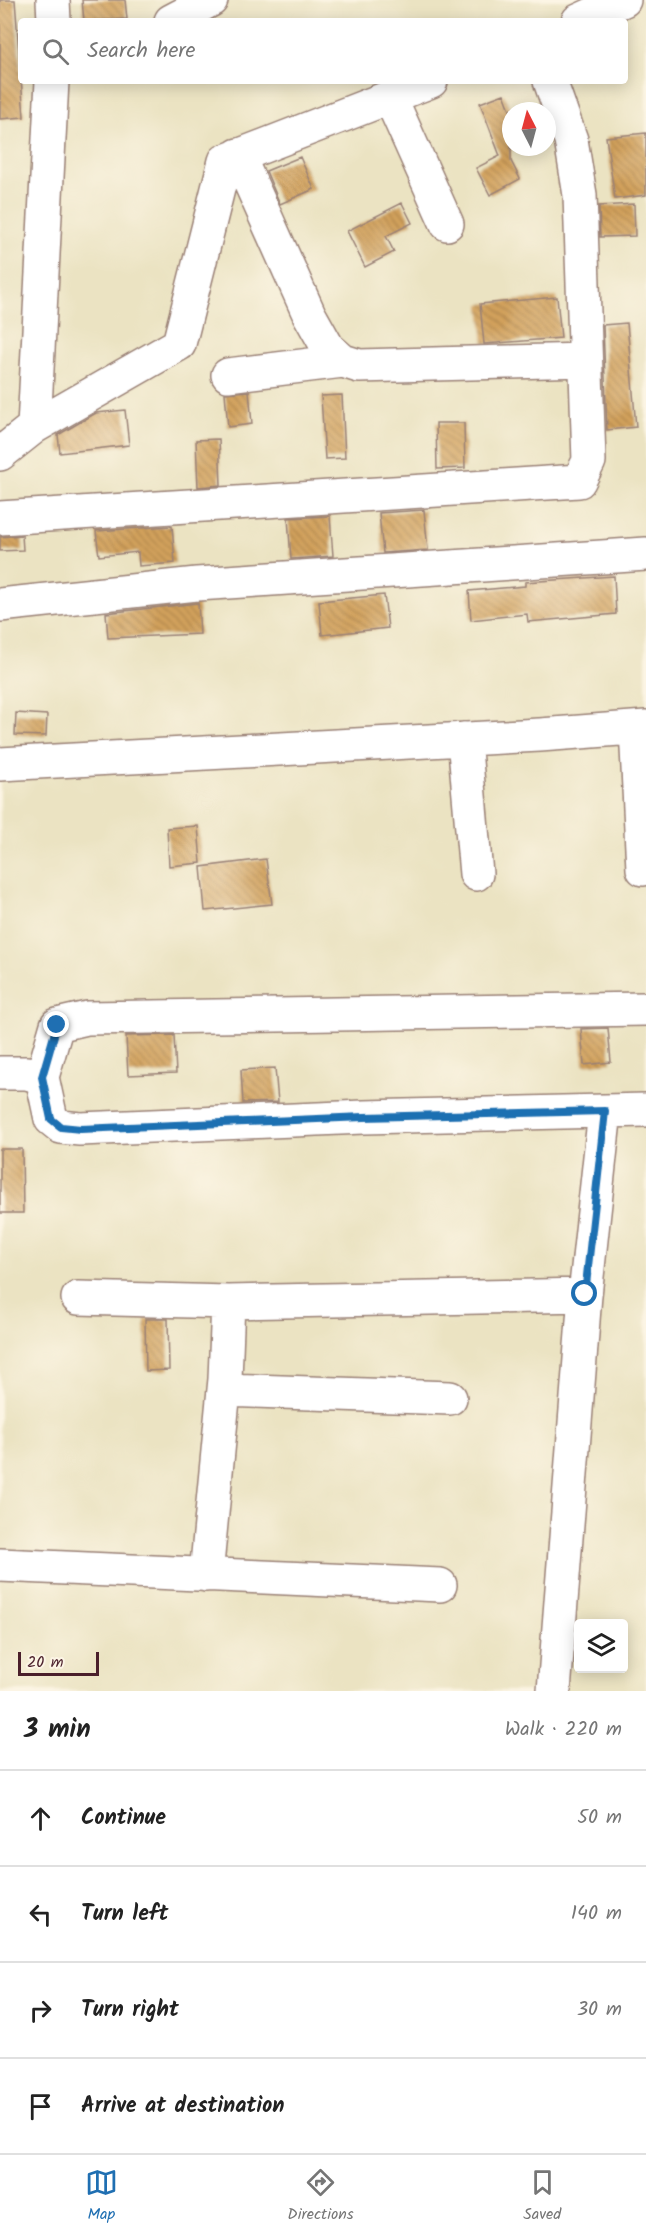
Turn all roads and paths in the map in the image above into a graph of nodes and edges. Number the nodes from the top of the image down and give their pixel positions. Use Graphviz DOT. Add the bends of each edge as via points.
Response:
graph roads {
  1 [pos="53,0"];
  2 [pos="212,0"];
  3 [pos="624,0"];
  4 [pos="54,18"];
  5 [pos="177,18"];
  6 [pos="585,18"];
  7 [pos="52,84"];
  8 [pos="422,84"];
  9 [pos="550,84"];
  10 [pos="390,97"];
  11 [pos="238,155"];
  12 [pos="447,224"];
  13 [pos="585,360"];
  14 [pos="343,361"];
  15 [pos="228,375"];
  16 [pos="34,427"];
  17 [pos="0,454"];
  18 [pos="0,518"];
  19 [pos="646,554"];
  20 [pos="0,605"];
  21 [pos="641,727"];
  22 [pos="464,739"];
  23 [pos="0,764"];
  24 [pos="643,869"];
  25 [pos="476,874"];
  26 [pos="646,1009"];
  27 [pos="0,1073"];
  28 [pos="42,1077"];
  29 [pos="646,1110"];
  30 [pos="605,1111"];
  31 [pos="585,1294"];
  32 [pos="78,1298"];
  33 [pos="228,1302"];
  34 [pos="224,1390"];
  35 [pos="450,1398"];
  36 [pos="0,1564"];
  37 [pos="206,1575"];
  38 [pos="440,1585"];
  39 [pos="554,1691"];
  1 -- 4 [label="street"];
  2 -- 5 [label="street"];
  3 -- 6 [label="street"];
  7 -- 16 [label="street"];
  8 -- 10 [label="street"];
  9 -- 13 [label="street" via="571,140 580,195"];
  10 -- 11 [label="street"];
  10 -- 12 [label="street"];
  11 -- 14 [label="street" via="309,314 328,348"];
  11 -- 16 [label="street" via="225,161 179,344"];
  13 -- 14 [label="street" via="359,366"];
  13 -- 18 [label="street" via="589,461 579,481"];
  14 -- 15 [label="street"];
  16 -- 17 [label="street"];
  19 -- 20 [label="street" via="197,584"];
  21 -- 22 [label="street"];
  21 -- 24 [label="street"];
  22 -- 23 [label="street"];
  22 -- 25 [label="street"];
  26 -- 28 [label="street" via="87,1018 57,1025"];
  27 -- 28 [label="street"];
  28 -- 30 [label="street" via="51,1119 61,1127 81,1129"];
  29 -- 30 [label="street"];
  30 -- 31 [label="street"];
  31 -- 33 [label="street"];
  31 -- 39 [label="street"];
  32 -- 33 [label="street"];
  33 -- 34 [label="street"];
  34 -- 35 [label="street"];
  34 -- 37 [label="street"];
  36 -- 37 [label="street"];
  37 -- 38 [label="street"];
}
